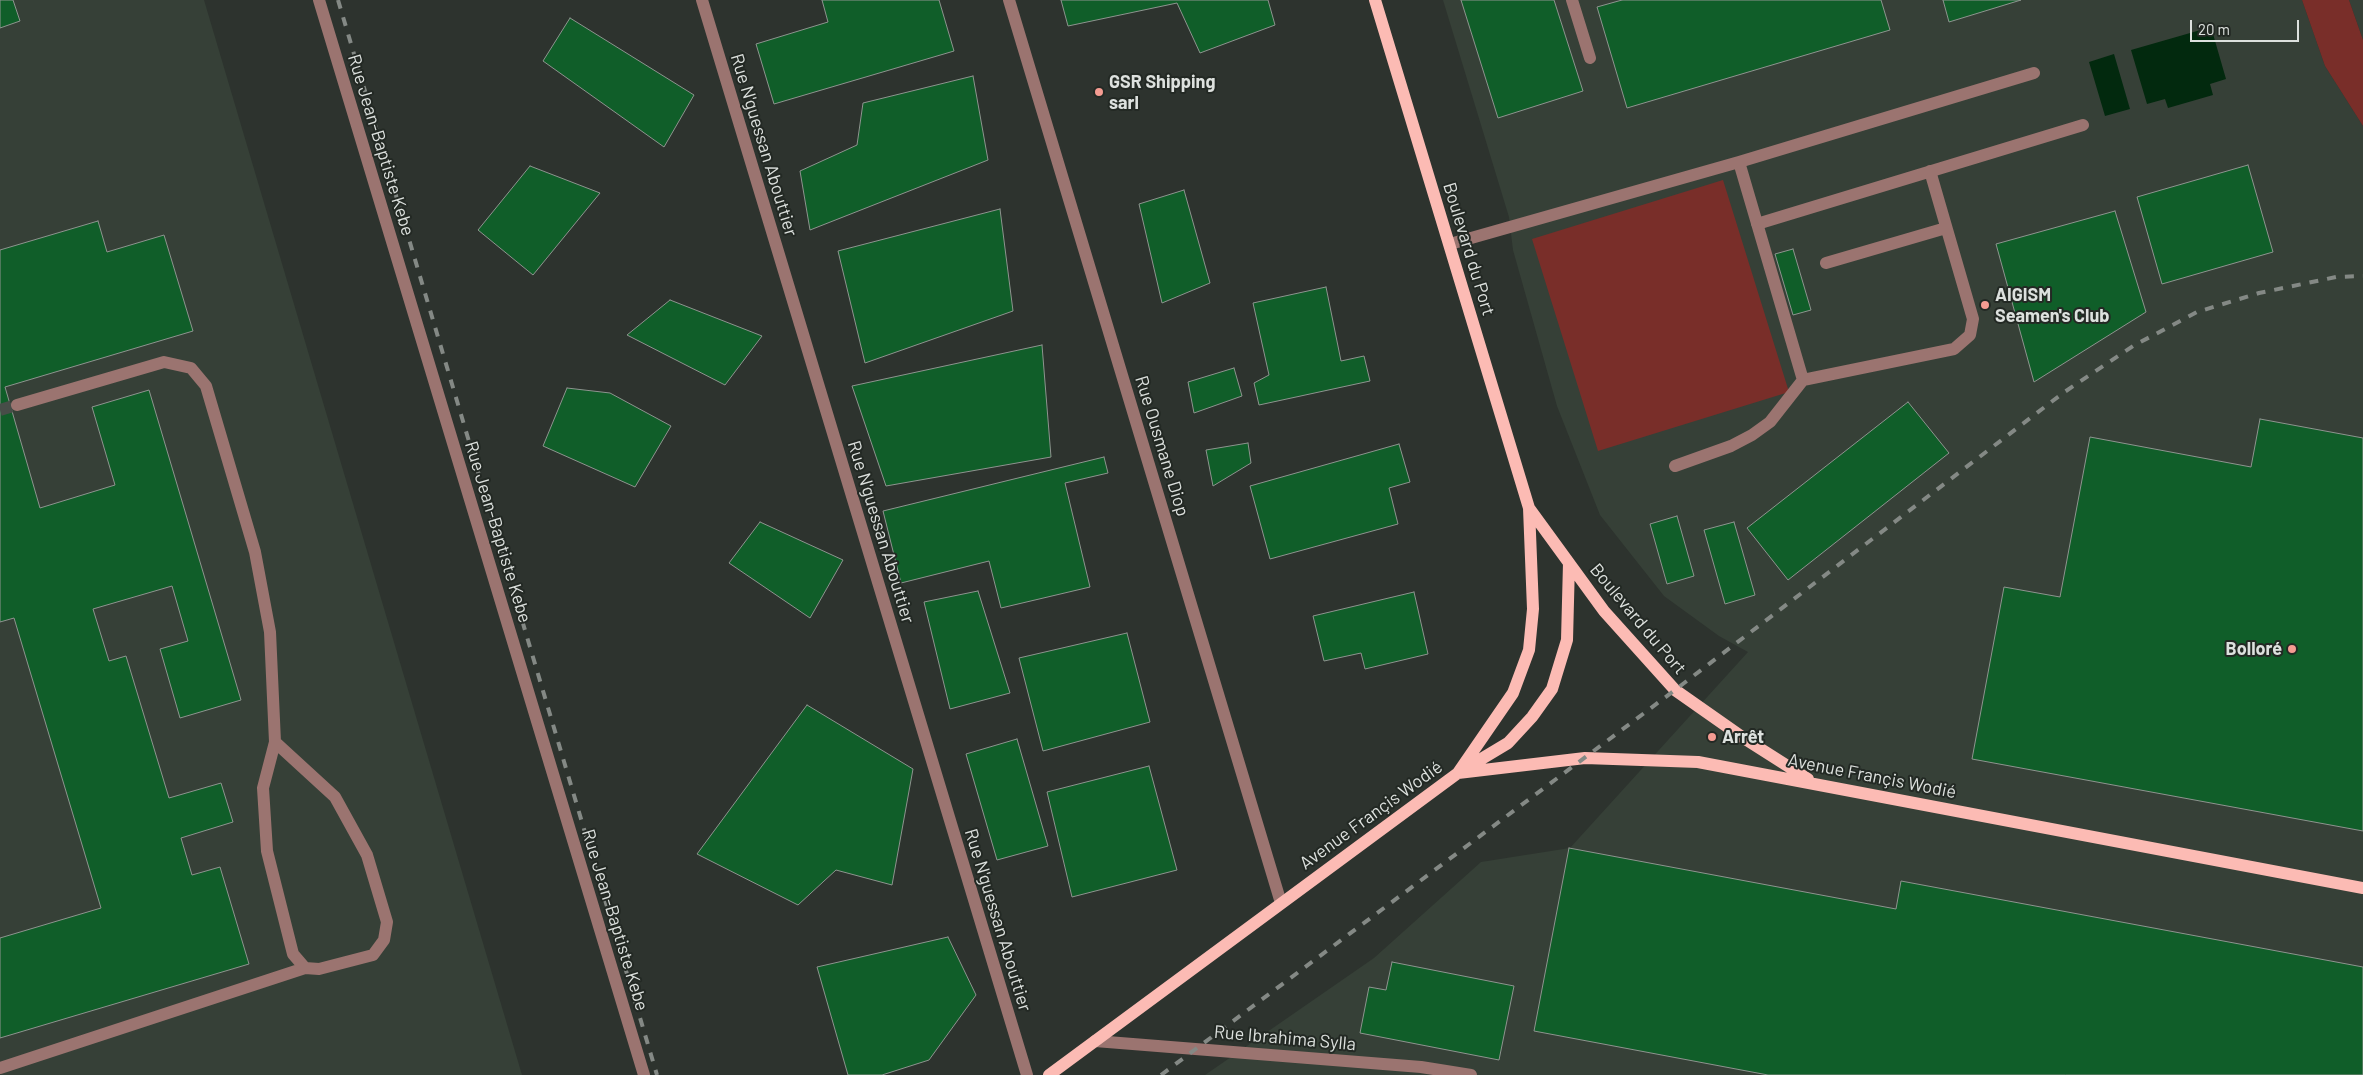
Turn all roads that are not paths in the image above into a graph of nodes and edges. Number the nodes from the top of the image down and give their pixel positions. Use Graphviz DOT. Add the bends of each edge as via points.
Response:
graph roads {
  1 [pos="319,0"];
  2 [pos="702,0"];
  3 [pos="1010,0"];
  4 [pos="1375,0"];
  5 [pos="1572,0"];
  6 [pos="1590,58"];
  7 [pos="2034,73"];
  8 [pos="2083,125"];
  9 [pos="1738,162"];
  10 [pos="1930,172"];
  11 [pos="1757,224"];
  12 [pos="1946,228"];
  13 [pos="1450,244"];
  14 [pos="1826,263"];
  15 [pos="1803,380"];
  16 [pos="17,405"];
  17 [pos="1675,466"];
  18 [pos="1529,508"];
  19 [pos="1569,563"];
  20 [pos="276,742"];
  21 [pos="1458,772"];
  22 [pos="1815,783"];
  23 [pos="2363,888"];
  24 [pos="1281,903"];
  25 [pos="304,968"];
  26 [pos="1095,1041"];
  27 [pos="0,1068"];
  28 [pos="644,1075"];
  29 [pos="1027,1075"];
  30 [pos="1049,1075"];
  31 [pos="1471,1075"];
  1 -- 28 [label="street, Rue Jean-Baptiste Kebe"];
  2 -- 29 [label="street, Rue N'guessan Abouttier"];
  3 -- 24 [label="street, Rue Ousmane Diop"];
  4 -- 13 [label="main road, Boulevard du Port"];
  5 -- 6 [label="street"];
  7 -- 9 [label="street"];
  8 -- 10 [label="street"];
  9 -- 11 [label="street"];
  9 -- 13 [label="street"];
  10 -- 11 [label="street"];
  10 -- 12 [label="street"];
  11 -- 15 [label="street"];
  12 -- 14 [label="street"];
  12 -- 15 [label="street" via="1973,319 1970,335 1954,348"];
  13 -- 18 [label="main road, Boulevard du Port"];
  15 -- 17 [label="street" via="1770,422 1752,436"];
  16 -- 20 [label="street" via="164,362 191,368 206,386 255,552 270,632"];
  18 -- 19 [label="main road, Boulevard du Port"];
  18 -- 21 [label="main road, Boulevard du Port" via="1533,609 1530,650 1513,693"];
  19 -- 21 [label="main road" via="1567,640 1552,689 1508,743"];
  19 -- 22 [label="main road, Boulevard du Port" via="1604,611 1676,690"];
  20 -- 25 [label="street" via="263,788 267,850 293,954"];
  20 -- 25 [label="street" via="334,797 367,855 387,922 384,940 373,955 319,969"];
  21 -- 22 [label="main road, Avenue Françis Wodié" via="1585,758 1647,758 1698,762"];
  21 -- 24 [label="main road, Avenue Françis Wodié"];
  22 -- 23 [label="main road, Avenue Françis Wodié"];
  24 -- 26 [label="main road, Avenue Françis Wodié"];
  25 -- 27 [label="street"];
  26 -- 30 [label="main road, Avenue Françis Wodié"];
  26 -- 31 [label="street, Rue Ibrahima Sylla" via="1412,1066"];
}
